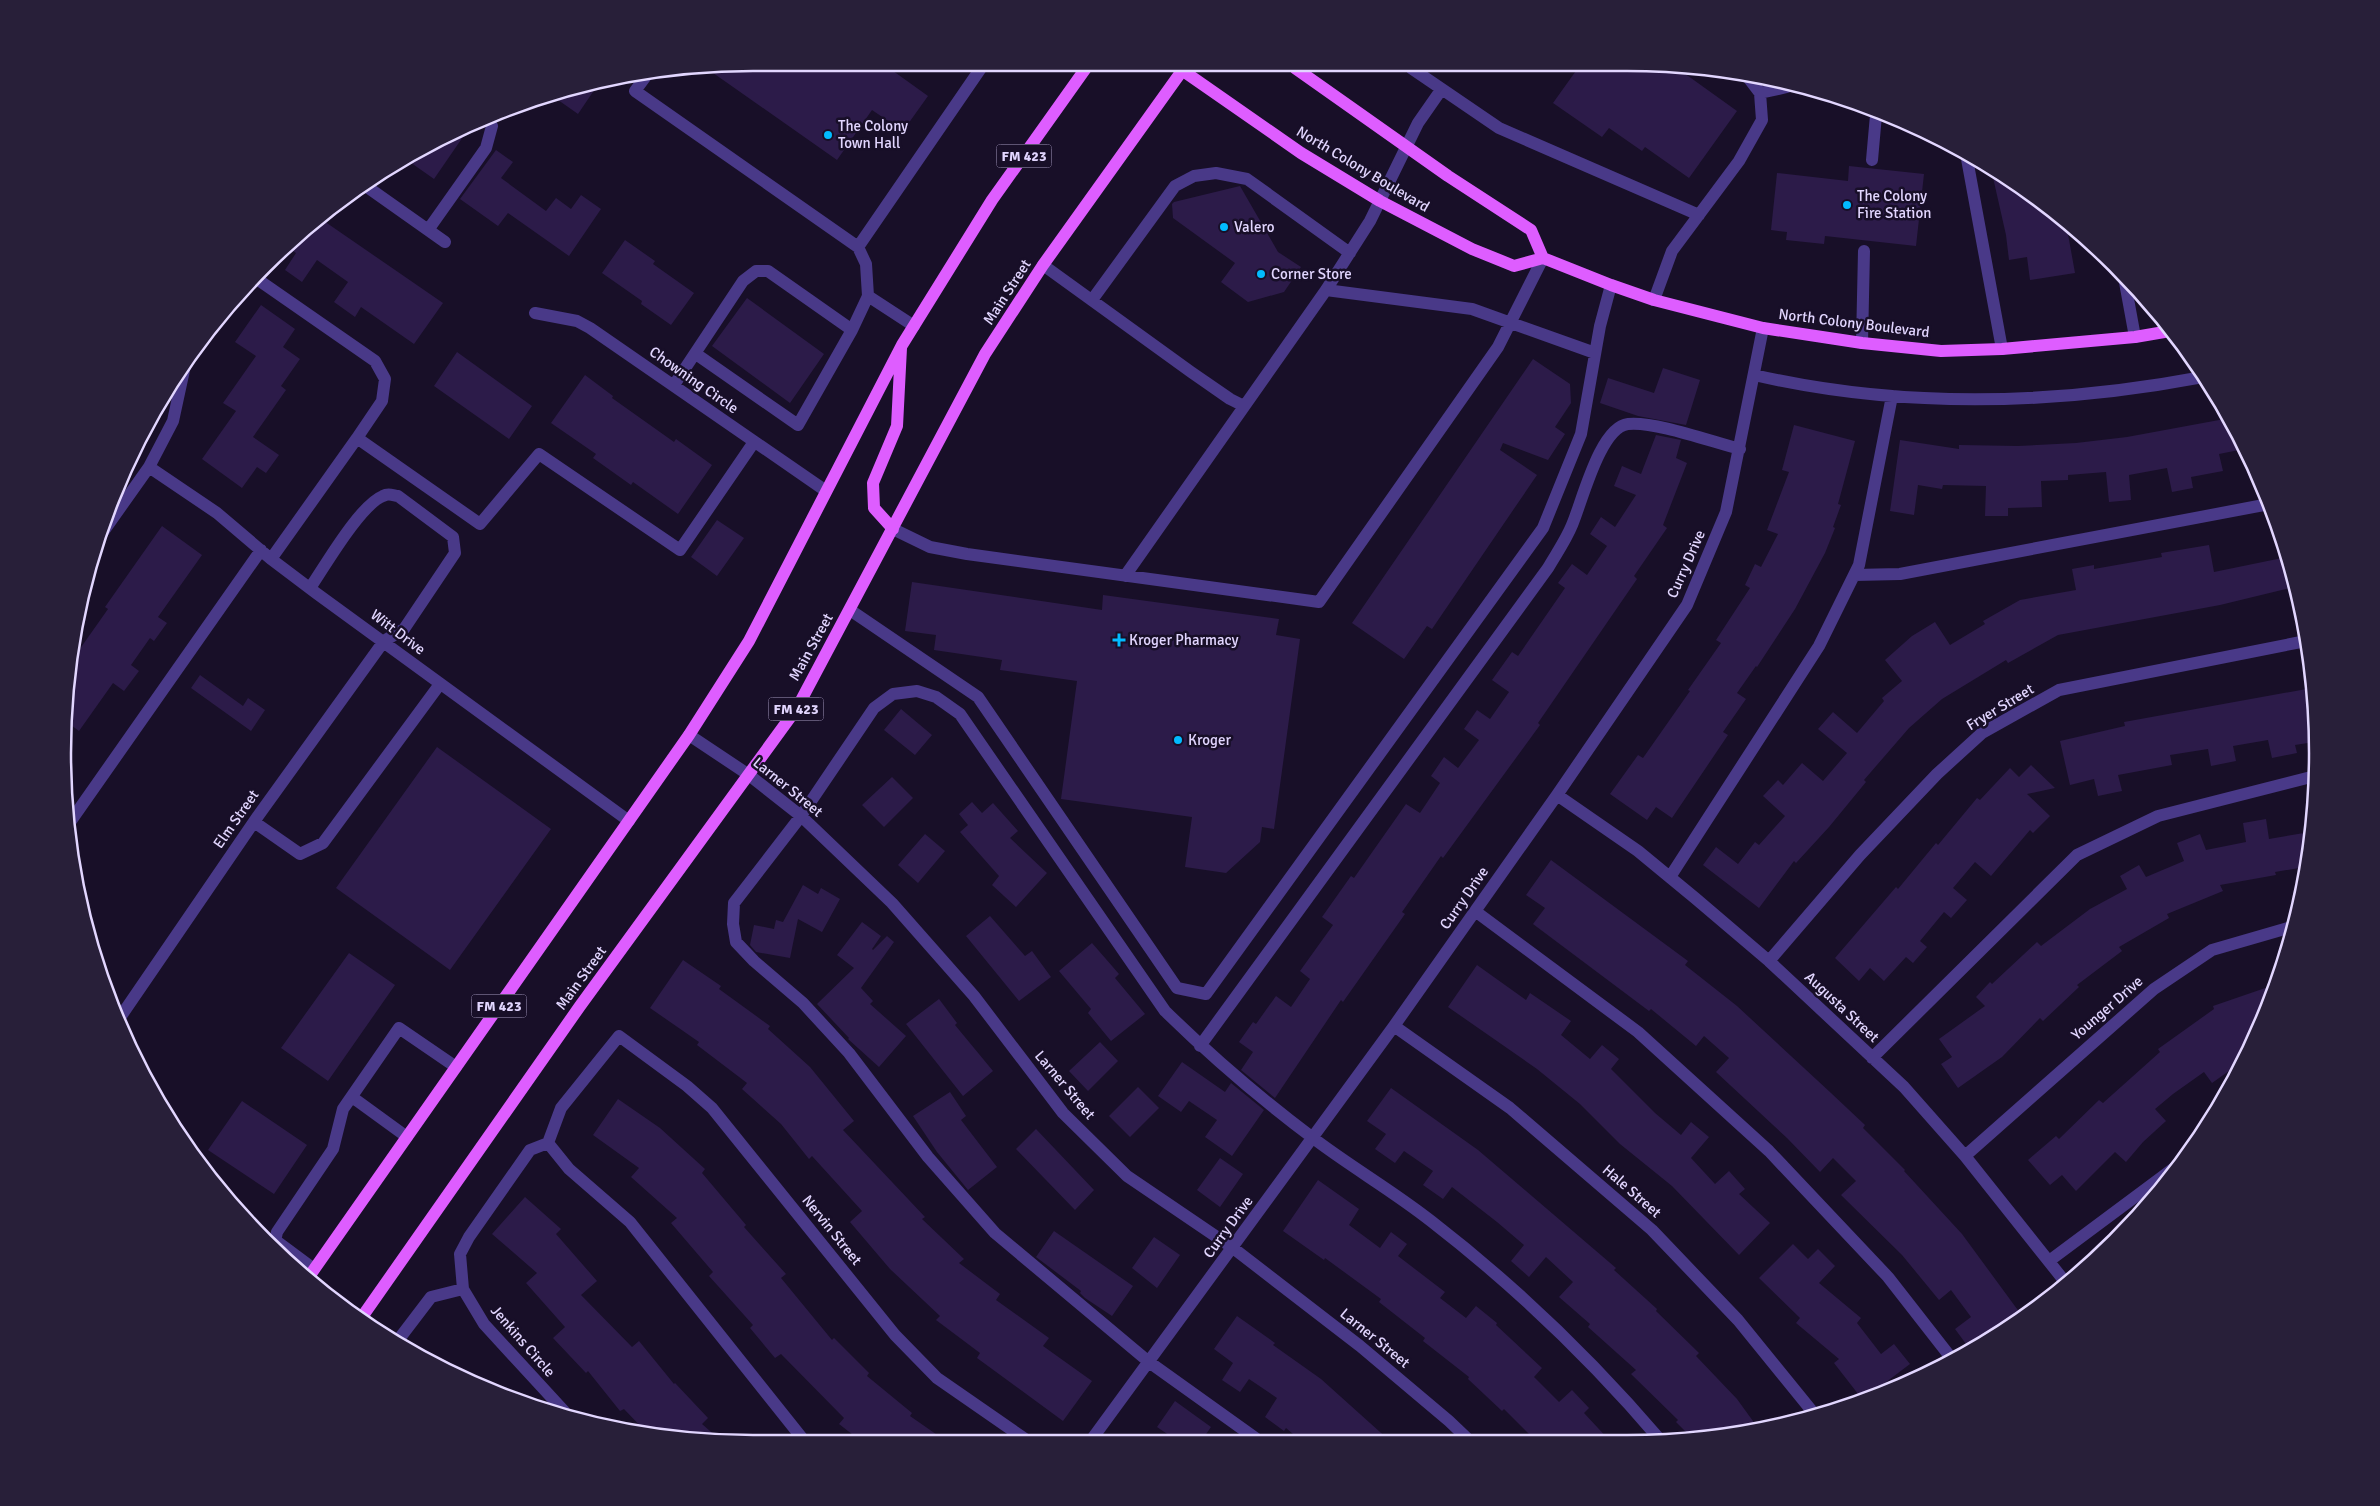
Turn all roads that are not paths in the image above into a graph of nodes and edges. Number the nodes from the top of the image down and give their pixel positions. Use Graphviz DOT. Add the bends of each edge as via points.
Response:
graph roads {
  1 [pos="979,71"];
  2 [pos="1084,71"];
  3 [pos="1181,71"];
  4 [pos="1185,71"];
  5 [pos="1299,71"];
  6 [pos="1415,71"];
  7 [pos="643,80"];
  8 [pos="1752,83"];
  9 [pos="1780,89"];
  10 [pos="1441,90"];
  11 [pos="1760,93"];
  12 [pos="1876,118"];
  13 [pos="490,124"];
  14 [pos="1406,146"];
  15 [pos="1872,160"];
  16 [pos="1967,162"];
  17 [pos="370,189"];
  18 [pos="1380,201"];
  19 [pos="1699,215"];
  20 [pos="428,230"];
  21 [pos="445,242"];
  22 [pos="858,247"];
  23 [pos="1864,251"];
  24 [pos="1350,253"];
  25 [pos="1543,258"];
  26 [pos="1043,265"];
  27 [pos="260,282"];
  28 [pos="1611,286"];
  29 [pos="2126,289"];
  30 [pos="1326,290"];
  31 [pos="868,296"];
  32 [pos="1092,300"];
  33 [pos="1654,300"];
  34 [pos="535,313"];
  35 [pos="1512,322"];
  36 [pos="914,326"];
  37 [pos="1763,328"];
  38 [pos="852,330"];
  39 [pos="2163,332"];
  40 [pos="2135,337"];
  41 [pos="1862,343"];
  42 [pos="902,345"];
  43 [pos="2002,349"];
  44 [pos="1595,353"];
  45 [pos="696,354"];
  46 [pos="1754,376"];
  47 [pos="2196,378"];
  48 [pos="674,385"];
  49 [pos="177,389"];
  50 [pos="1892,396"];
  51 [pos="1244,406"];
  52 [pos="357,438"];
  53 [pos="754,442"];
  54 [pos="1740,449"];
  55 [pos="149,467"];
  56 [pos="826,492"];
  57 [pos="2262,505"];
  58 [pos="117,507"];
  59 [pos="893,529"];
  60 [pos="261,550"];
  61 [pos="271,559"];
  62 [pos="1854,574"];
  63 [pos="1125,576"];
  64 [pos="310,588"];
  65 [pos="850,610"];
  66 [pos="384,641"];
  67 [pos="2300,642"];
  68 [pos="440,684"];
  69 [pos="690,735"];
  70 [pos="749,775"];
  71 [pos="2308,778"];
  72 [pos="1557,795"];
  73 [pos="75,816"];
  74 [pos="801,816"];
  75 [pos="629,821"];
  76 [pos="254,822"];
  77 [pos="1670,877"];
  78 [pos="1475,911"];
  79 [pos="2286,929"];
  80 [pos="1769,961"];
  81 [pos="123,1013"];
  82 [pos="1394,1026"];
  83 [pos="1200,1046"];
  84 [pos="1872,1058"];
  85 [pos="456,1067"];
  86 [pos="352,1097"];
  87 [pos="407,1136"];
  88 [pos="1313,1138"];
  89 [pos="548,1143"];
  90 [pos="1965,1156"];
  91 [pos="2159,1179"];
  92 [pos="276,1239"];
  93 [pos="1233,1248"];
  94 [pos="2049,1262"];
  95 [pos="312,1273"];
  96 [pos="2062,1278"];
  97 [pos="463,1289"];
  98 [pos="365,1314"];
  99 [pos="401,1336"];
  100 [pos="1947,1354"];
  101 [pos="1149,1362"];
  102 [pos="560,1407"];
  103 [pos="1811,1410"];
  104 [pos="1655,1434"];
  105 [pos="800,1435"];
  106 [pos="1019,1435"];
  107 [pos="1096,1435"];
  108 [pos="1251,1435"];
  109 [pos="1464,1435"];
  1 -- 22 [label="street"];
  2 -- 36 [label="main road, FM 423" via="992,200"];
  3 -- 26 [label="main road, Main Street / FM 423"];
  4 -- 18 [label="main road, North Colony Boulevard" via="1301,153"];
  5 -- 14 [label="main road"];
  6 -- 10 [label="street"];
  7 -- 22 [label="street" via="635,91"];
  8 -- 11 [label="street"];
  9 -- 11 [label="street"];
  10 -- 14 [label="street"];
  10 -- 19 [label="street" via="1499,128"];
  11 -- 19 [label="street" via="1762,120 1739,161"];
  12 -- 15 [label="street"];
  13 -- 20 [label="street" via="486,148"];
  14 -- 18 [label="street"];
  14 -- 25 [label="main road" via="1532,230"];
  16 -- 43 [label="street"];
  17 -- 20 [label="street"];
  18 -- 24 [label="street"];
  18 -- 25 [label="main road, North Colony Boulevard" via="1472,249 1514,266"];
  19 -- 33 [label="street" via="1672,251"];
  20 -- 21 [label="street"];
  22 -- 31 [label="street" via="866,264"];
  23 -- 41 [label="street"];
  24 -- 30 [label="street"];
  24 -- 32 [label="street" via="1247,179 1216,173 1194,176 1175,186"];
  25 -- 28 [label="main road, North Colony Boulevard"];
  25 -- 35 [label="street"];
  26 -- 32 [label="street"];
  26 -- 59 [label="main road, Main Street / FM 423" via="986,354"];
  27 -- 52 [label="street" via="374,361 384,379 382,401"];
  28 -- 33 [label="main road, North Colony Boulevard"];
  28 -- 44 [label="street"];
  29 -- 40 [label="street"];
  30 -- 35 [label="street" via="1472,309"];
  30 -- 51 [label="street"];
  31 -- 36 [label="street"];
  31 -- 38 [label="street"];
  32 -- 51 [label="street"];
  33 -- 37 [label="main road, North Colony Boulevard"];
  34 -- 48 [label="street, Chowning Circle" via="577,321"];
  35 -- 44 [label="street"];
  35 -- 63 [label="street" via="1498,347 1319,602"];
  36 -- 42 [label="main road, FM 423"];
  37 -- 41 [label="main road, North Colony Boulevard"];
  37 -- 46 [label="street, Curry Drive"];
  38 -- 45 [label="street" via="768,271 756,270 743,281"];
  38 -- 45 [label="street" via="798,425"];
  39 -- 40 [label="main road, North Colony Boulevard"];
  40 -- 43 [label="main road, North Colony Boulevard"];
  41 -- 43 [label="main road, North Colony Boulevard" via="1941,351"];
  42 -- 56 [label="main road, FM 423"];
  42 -- 59 [label="main road" via="897,426 873,482 874,508"];
  44 -- 65 [label="street" via="1581,434 1543,528 1206,994 1177,988 978,696"];
  45 -- 48 [label="street"];
  46 -- 50 [label="street" via="1828,390"];
  46 -- 54 [label="street, Curry Drive"];
  47 -- 50 [label="street" via="2102,393 2004,400"];
  48 -- 53 [label="street, Chowning Circle"];
  49 -- 55 [label="street" via="173,421"];
  50 -- 62 [label="street" via="1859,565"];
  51 -- 63 [label="street"];
  52 -- 53 [label="street" via="480,524 539,454 680,550"];
  52 -- 61 [label="street"];
  53 -- 56 [label="street, Chowning Circle"];
  54 -- 72 [label="street, Curry Drive" via="1726,512 1687,606"];
  54 -- 83 [label="street" via="1645,424 1626,424 1607,439 1572,526 1548,568"];
  55 -- 58 [label="street"];
  55 -- 60 [label="street, Witt Drive" via="217,513"];
  56 -- 69 [label="main road, FM 423" via="749,641"];
  57 -- 62 [label="street" via="1900,574"];
  59 -- 63 [label="street" via="940,549"];
  59 -- 65 [label="main road, Main Street / FM 423"];
  60 -- 61 [label="street, Witt Drive"];
  60 -- 73 [label="street"];
  61 -- 64 [label="street, Witt Drive"];
  62 -- 77 [label="street" via="1819,646"];
  64 -- 66 [label="street, Witt Drive"];
  64 -- 66 [label="street" via="362,513 382,496 398,496 453,538 455,553 404,628"];
  65 -- 70 [label="main road, Main Street / FM 423" via="797,708"];
  66 -- 68 [label="street, Witt Drive"];
  66 -- 76 [label="street, Elm Street"];
  67 -- 80 [label="street, Fryer Street" via="2059,690 1982,733 1937,774 1860,855"];
  68 -- 75 [label="street, Witt Drive"];
  68 -- 76 [label="street" via="323,843 300,854"];
  69 -- 70 [label="street, Larner Street"];
  69 -- 75 [label="main road, FM 423"];
  70 -- 74 [label="street, Larner Street"];
  70 -- 98 [label="main road, Main Street / FM 423" via="580,1006"];
  71 -- 84 [label="street" via="2158,816 2077,855"];
  72 -- 77 [label="street, Augusta Street"];
  72 -- 78 [label="street, Curry Drive"];
  74 -- 83 [label="street" via="874,708 893,694 917,691 936,698 960,714 1165,1010"];
  74 -- 93 [label="street, Larner Street" via="892,902 974,996 1063,1113 1127,1176"];
  74 -- 101 [label="street" via="734,903 736,942 754,962 803,1003 849,1053 928,1157 995,1233"];
  75 -- 85 [label="main road, FM 423"];
  76 -- 81 [label="street, Elm Street"];
  77 -- 80 [label="street, Augusta Street"];
  78 -- 82 [label="street, Curry Drive"];
  78 -- 100 [label="street" via="1638,1032 1769,1151 1888,1278"];
  79 -- 90 [label="street, Younger Drive" via="2212,950 2154,989"];
  80 -- 84 [label="street, Augusta Street"];
  82 -- 88 [label="street, Curry Drive"];
  82 -- 103 [label="street, Hale Street" via="1510,1108 1652,1230 1738,1320"];
  83 -- 88 [label="street"];
  84 -- 90 [label="street, Augusta Street" via="1904,1087"];
  85 -- 86 [label="street" via="399,1028"];
  85 -- 87 [label="main road, FM 423"];
  86 -- 87 [label="street"];
  86 -- 92 [label="street" via="343,1108 334,1149 277,1232"];
  87 -- 95 [label="main road, FM 423"];
  88 -- 93 [label="street, Curry Drive"];
  88 -- 104 [label="street" via="1430,1220 1521,1297 1621,1394"];
  89 -- 97 [label="street" via="530,1150 469,1237 460,1254"];
  89 -- 105 [label="street" via="569,1169 630,1222"];
  89 -- 106 [label="street, Nervin Street" via="561,1108 619,1036 712,1108 894,1335 937,1378"];
  90 -- 94 [label="street, Augusta Street"];
  91 -- 94 [label="street"];
  93 -- 101 [label="street, Curry Drive"];
  93 -- 109 [label="street, Larner Street" via="1360,1346"];
  94 -- 96 [label="street, Augusta Street"];
  97 -- 99 [label="street" via="431,1297"];
  97 -- 102 [label="street, Jenkins Circle" via="484,1324"];
  101 -- 107 [label="street, Curry Drive"];
  101 -- 108 [label="street"];
}
